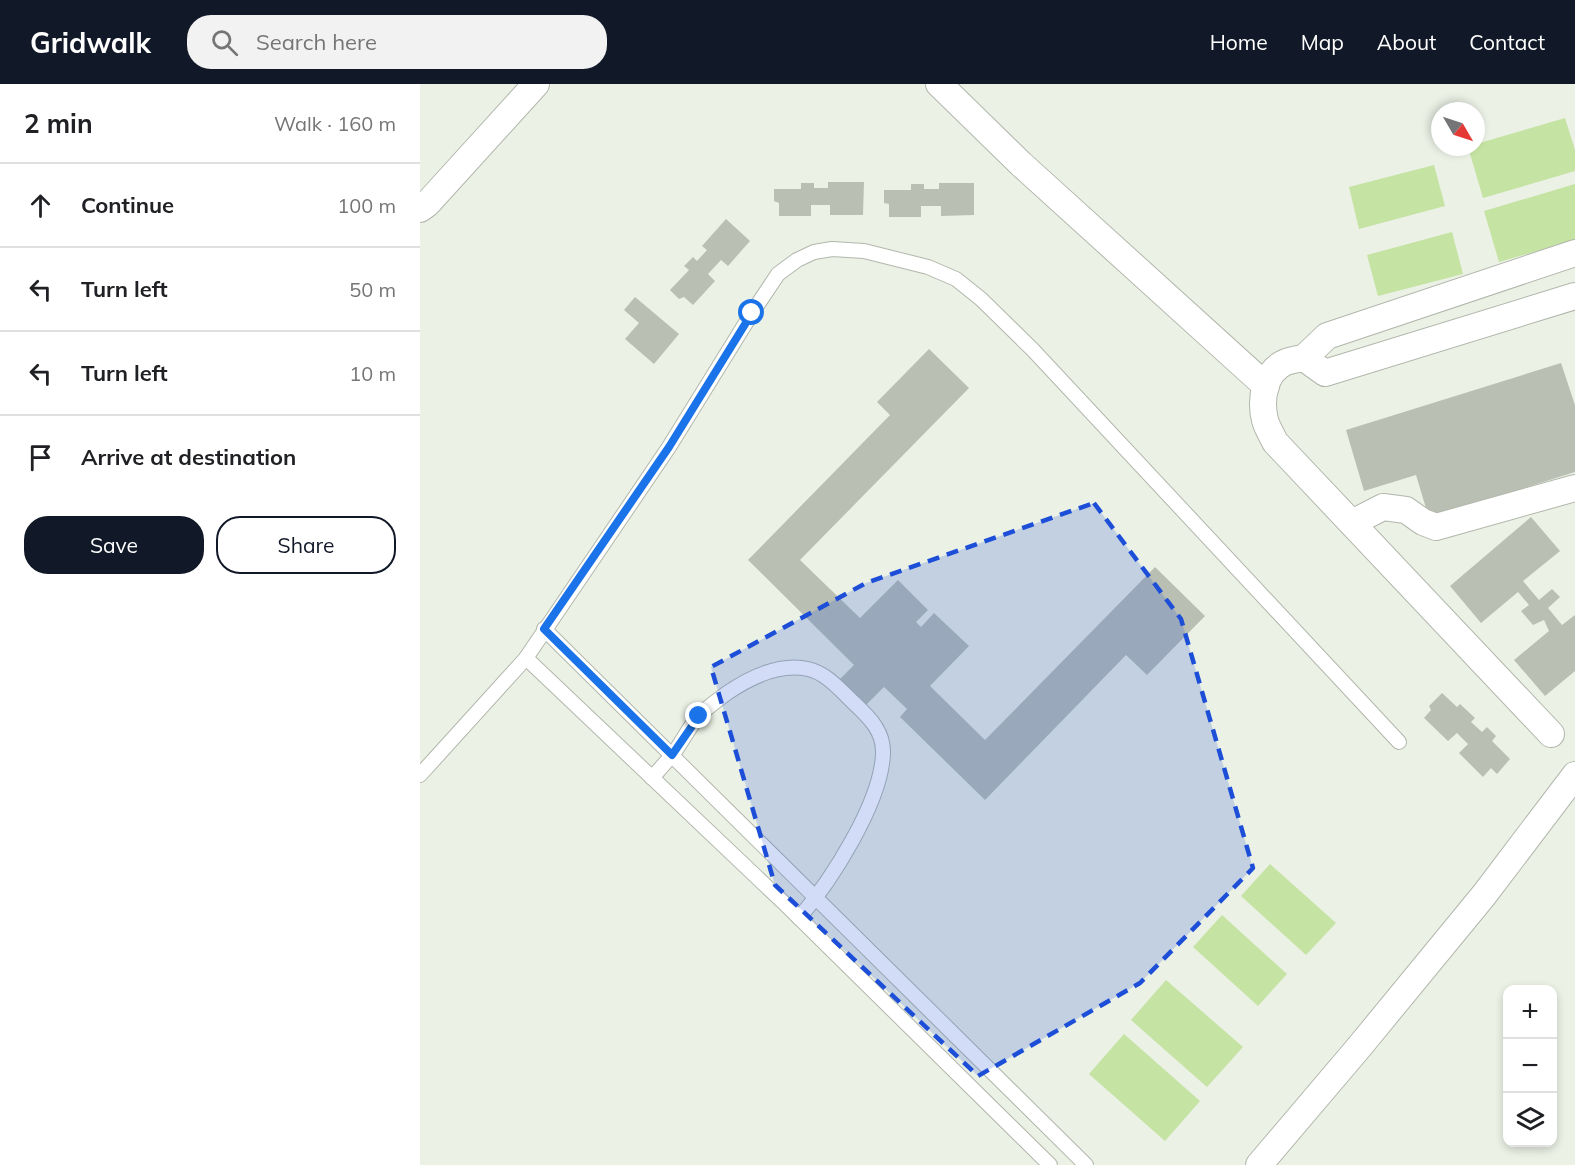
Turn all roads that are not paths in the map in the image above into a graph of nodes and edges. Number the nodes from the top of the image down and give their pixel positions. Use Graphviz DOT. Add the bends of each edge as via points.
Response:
graph roads {
  1 [pos="536,84"];
  2 [pos="939,84"];
  3 [pos="420,209"];
  4 [pos="1575,253"];
  5 [pos="1575,296"];
  6 [pos="1304,358"];
  7 [pos="1266,386"];
  8 [pos="1575,488"];
  9 [pos="1352,523"];
  10 [pos="544,629"];
  11 [pos="526,657"];
  12 [pos="1551,734"];
  13 [pos="1399,742"];
  14 [pos="672,755"];
  15 [pos="420,775"];
  16 [pos="1575,775"];
  17 [pos="652,778"];
  18 [pos="817,897"];
  19 [pos="799,918"];
  20 [pos="1050,1165"];
  21 [pos="1086,1165"];
  22 [pos="1259,1165"];
  1 -- 3 [label="street"];
  2 -- 7 [label="street"];
  4 -- 6 [label="street" via="1327,336"];
  5 -- 6 [label="street" via="1325,373"];
  6 -- 7 [label="street" via="1284,363 1270,376"];
  7 -- 9 [label="street" via="1265,422 1275,442"];
  8 -- 9 [label="street" via="1436,527 1406,510 1383,507"];
  9 -- 12 [label="street"];
  10 -- 11 [label="lane"];
  10 -- 13 [label="lane" via="669,447 778,274 814,252 864,251 928,267 956,279 981,299"];
  10 -- 14 [label="lane"];
  11 -- 15 [label="lane"];
  11 -- 17 [label="lane"];
  14 -- 17 [label="lane"];
  14 -- 18 [label="lane"];
  14 -- 18 [label="lane" via="699,716 728,693 769,671 809,669 828,679 869,717 879,731 883,753 878,781 862,822"];
  16 -- 22 [label="street" via="1484,895"];
  17 -- 19 [label="lane"];
  18 -- 19 [label="lane"];
  18 -- 21 [label="lane"];
  19 -- 20 [label="lane"];
}
